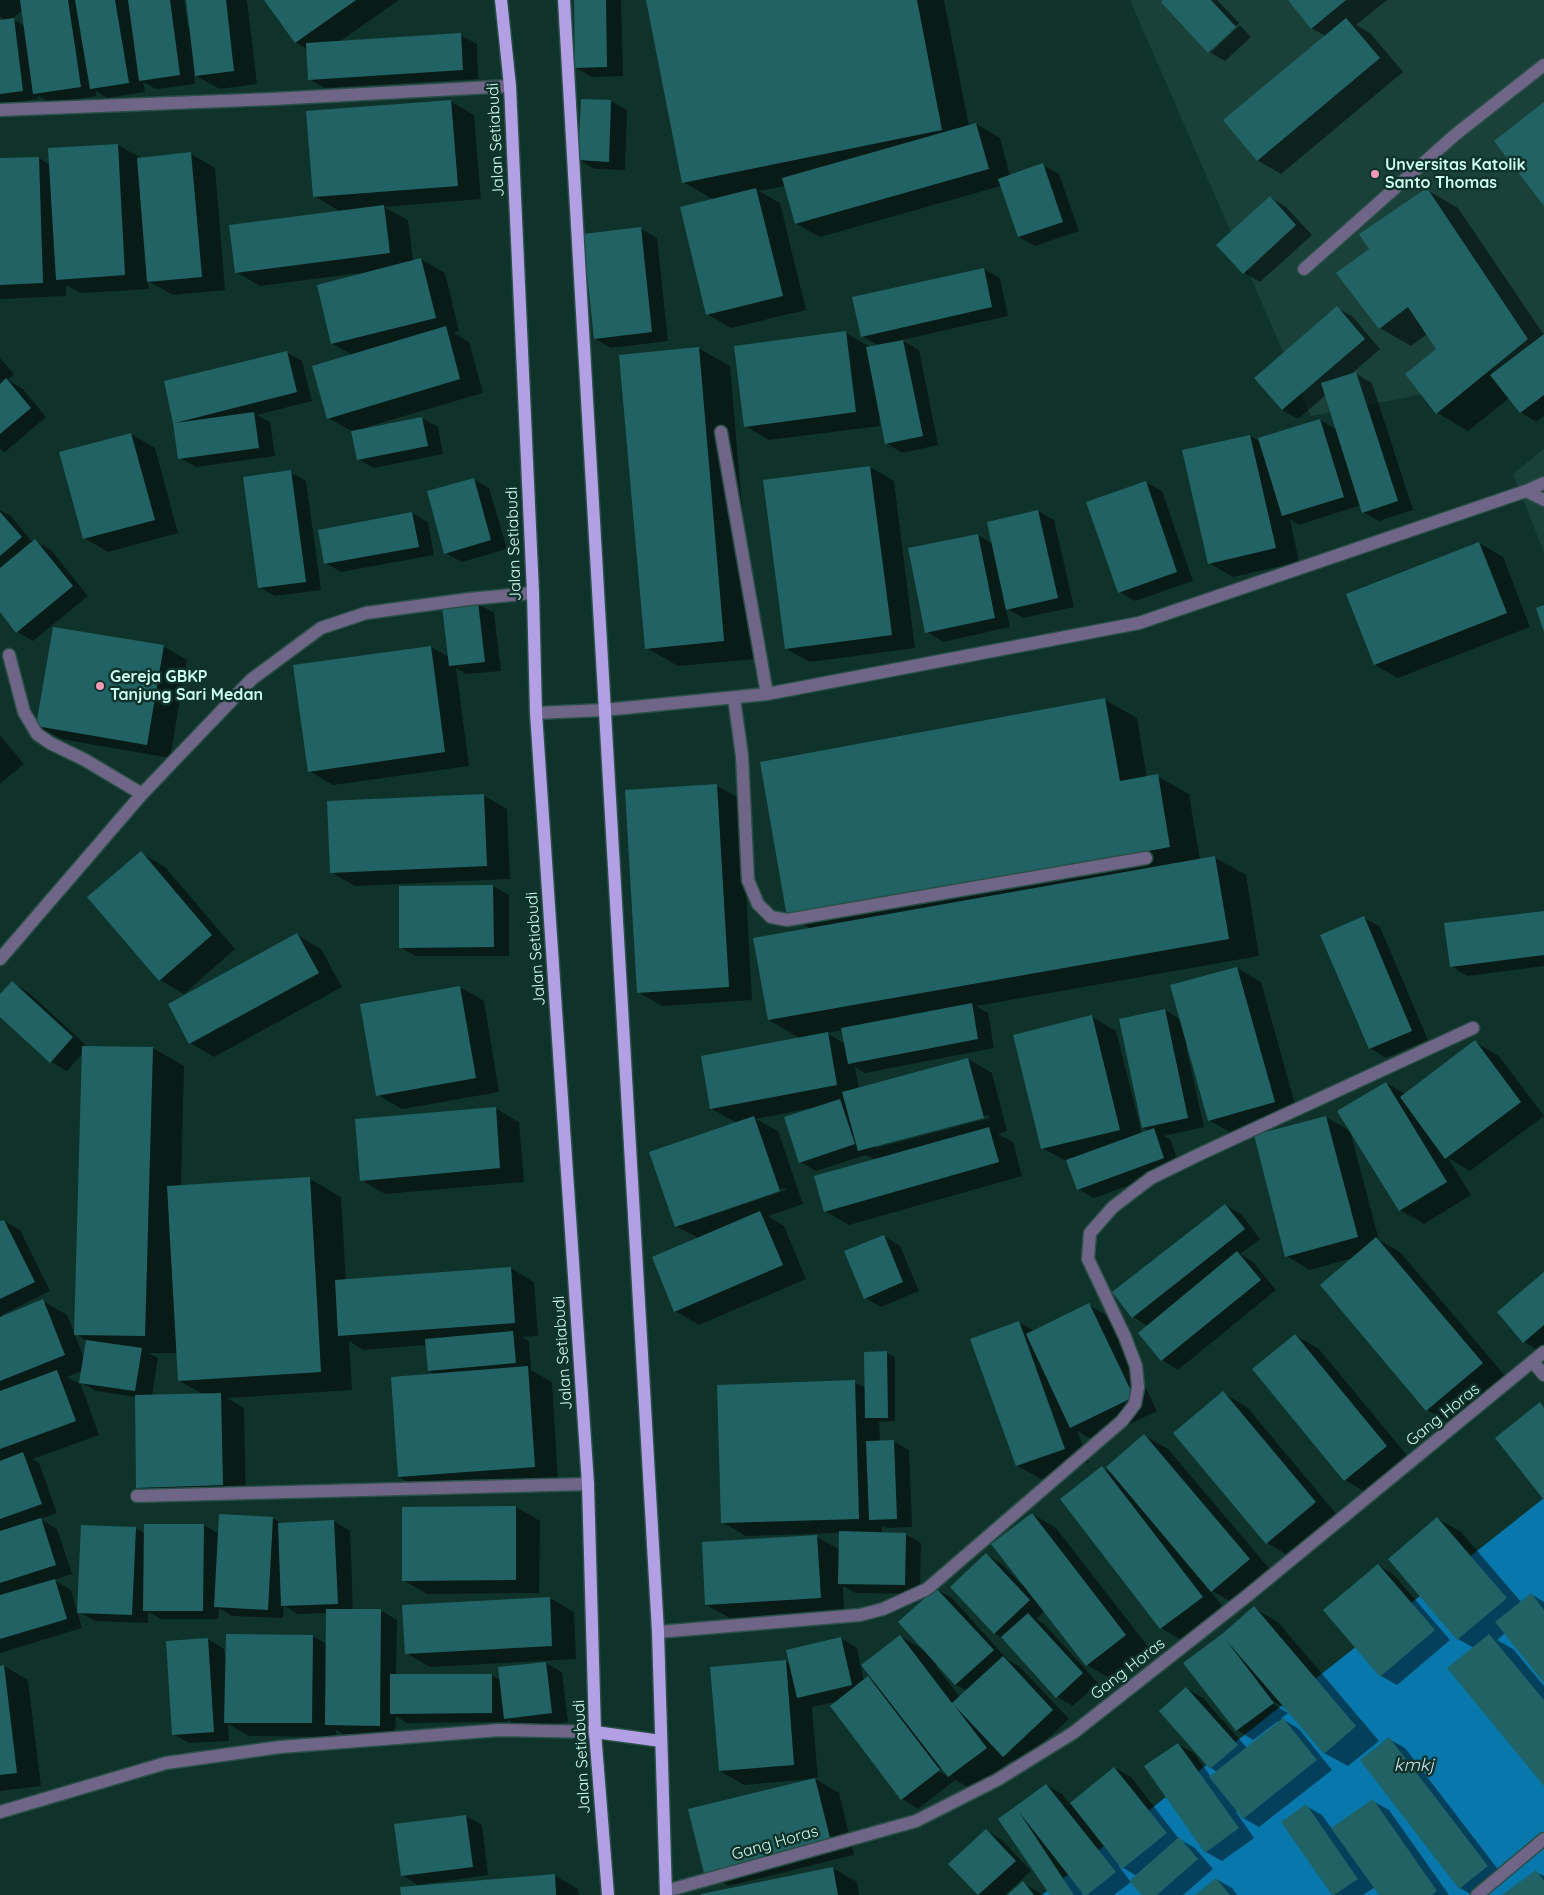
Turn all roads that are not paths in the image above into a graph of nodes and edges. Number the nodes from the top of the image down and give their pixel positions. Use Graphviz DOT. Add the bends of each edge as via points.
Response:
graph roads {
  1 [pos="501,0"];
  2 [pos="564,0"];
  3 [pos="1544,65"];
  4 [pos="510,86"];
  5 [pos="0,110"];
  6 [pos="1304,268"];
  7 [pos="721,432"];
  8 [pos="1544,483"];
  9 [pos="1526,491"];
  10 [pos="1544,500"];
  11 [pos="533,594"];
  12 [pos="9,655"];
  13 [pos="767,694"];
  14 [pos="734,698"];
  15 [pos="604,710"];
  16 [pos="536,713"];
  17 [pos="142,794"];
  18 [pos="1146,858"];
  19 [pos="0,959"];
  20 [pos="1473,1028"];
  21 [pos="1544,1352"];
  22 [pos="1533,1362"];
  23 [pos="1544,1375"];
  24 [pos="588,1484"];
  25 [pos="137,1496"];
  26 [pos="658,1632"];
  27 [pos="596,1732"];
  28 [pos="661,1741"];
  29 [pos="0,1812"];
  30 [pos="1544,1839"];
  31 [pos="666,1893"];
  32 [pos="608,1895"];
  33 [pos="1476,1895"];
  1 -- 4 [label="main road, Jalan Setiabudi"];
  2 -- 15 [label="main road"];
  3 -- 6 [label="street" via="1456,134"];
  4 -- 5 [label="street"];
  4 -- 11 [label="main road, Jalan Setiabudi"];
  7 -- 13 [label="street"];
  8 -- 9 [label="street"];
  9 -- 10 [label="street"];
  9 -- 13 [label="street" via="1139,623"];
  11 -- 16 [label="main road, Jalan Setiabudi"];
  11 -- 17 [label="street" via="366,613 321,628 252,679"];
  12 -- 17 [label="street" via="24,712 37,734"];
  13 -- 14 [label="street"];
  14 -- 15 [label="street"];
  14 -- 18 [label="street" via="742,756 748,880 758,904 771,917 786,920"];
  15 -- 16 [label="street"];
  15 -- 26 [label="main road"];
  16 -- 24 [label="main road, Jalan Setiabudi"];
  17 -- 19 [label="street"];
  20 -- 26 [label="street" via="1151,1178 1112,1207 1090,1233 1088,1259 1136,1366 1138,1387 1135,1404 1122,1422 927,1588 883,1609 860,1615"];
  21 -- 22 [label="street, Gang Horas"];
  22 -- 23 [label="street"];
  22 -- 31 [label="street, Gang Horas" via="1073,1733 998,1780 916,1821"];
  24 -- 25 [label="street"];
  24 -- 27 [label="main road, Jalan Setiabudi"];
  26 -- 28 [label="main road"];
  27 -- 28 [label="main road"];
  27 -- 29 [label="street" via="500,1730 280,1747 166,1763"];
  27 -- 32 [label="main road, Jalan Setiabudi"];
  28 -- 31 [label="main road"];
  30 -- 33 [label="street"];
}
